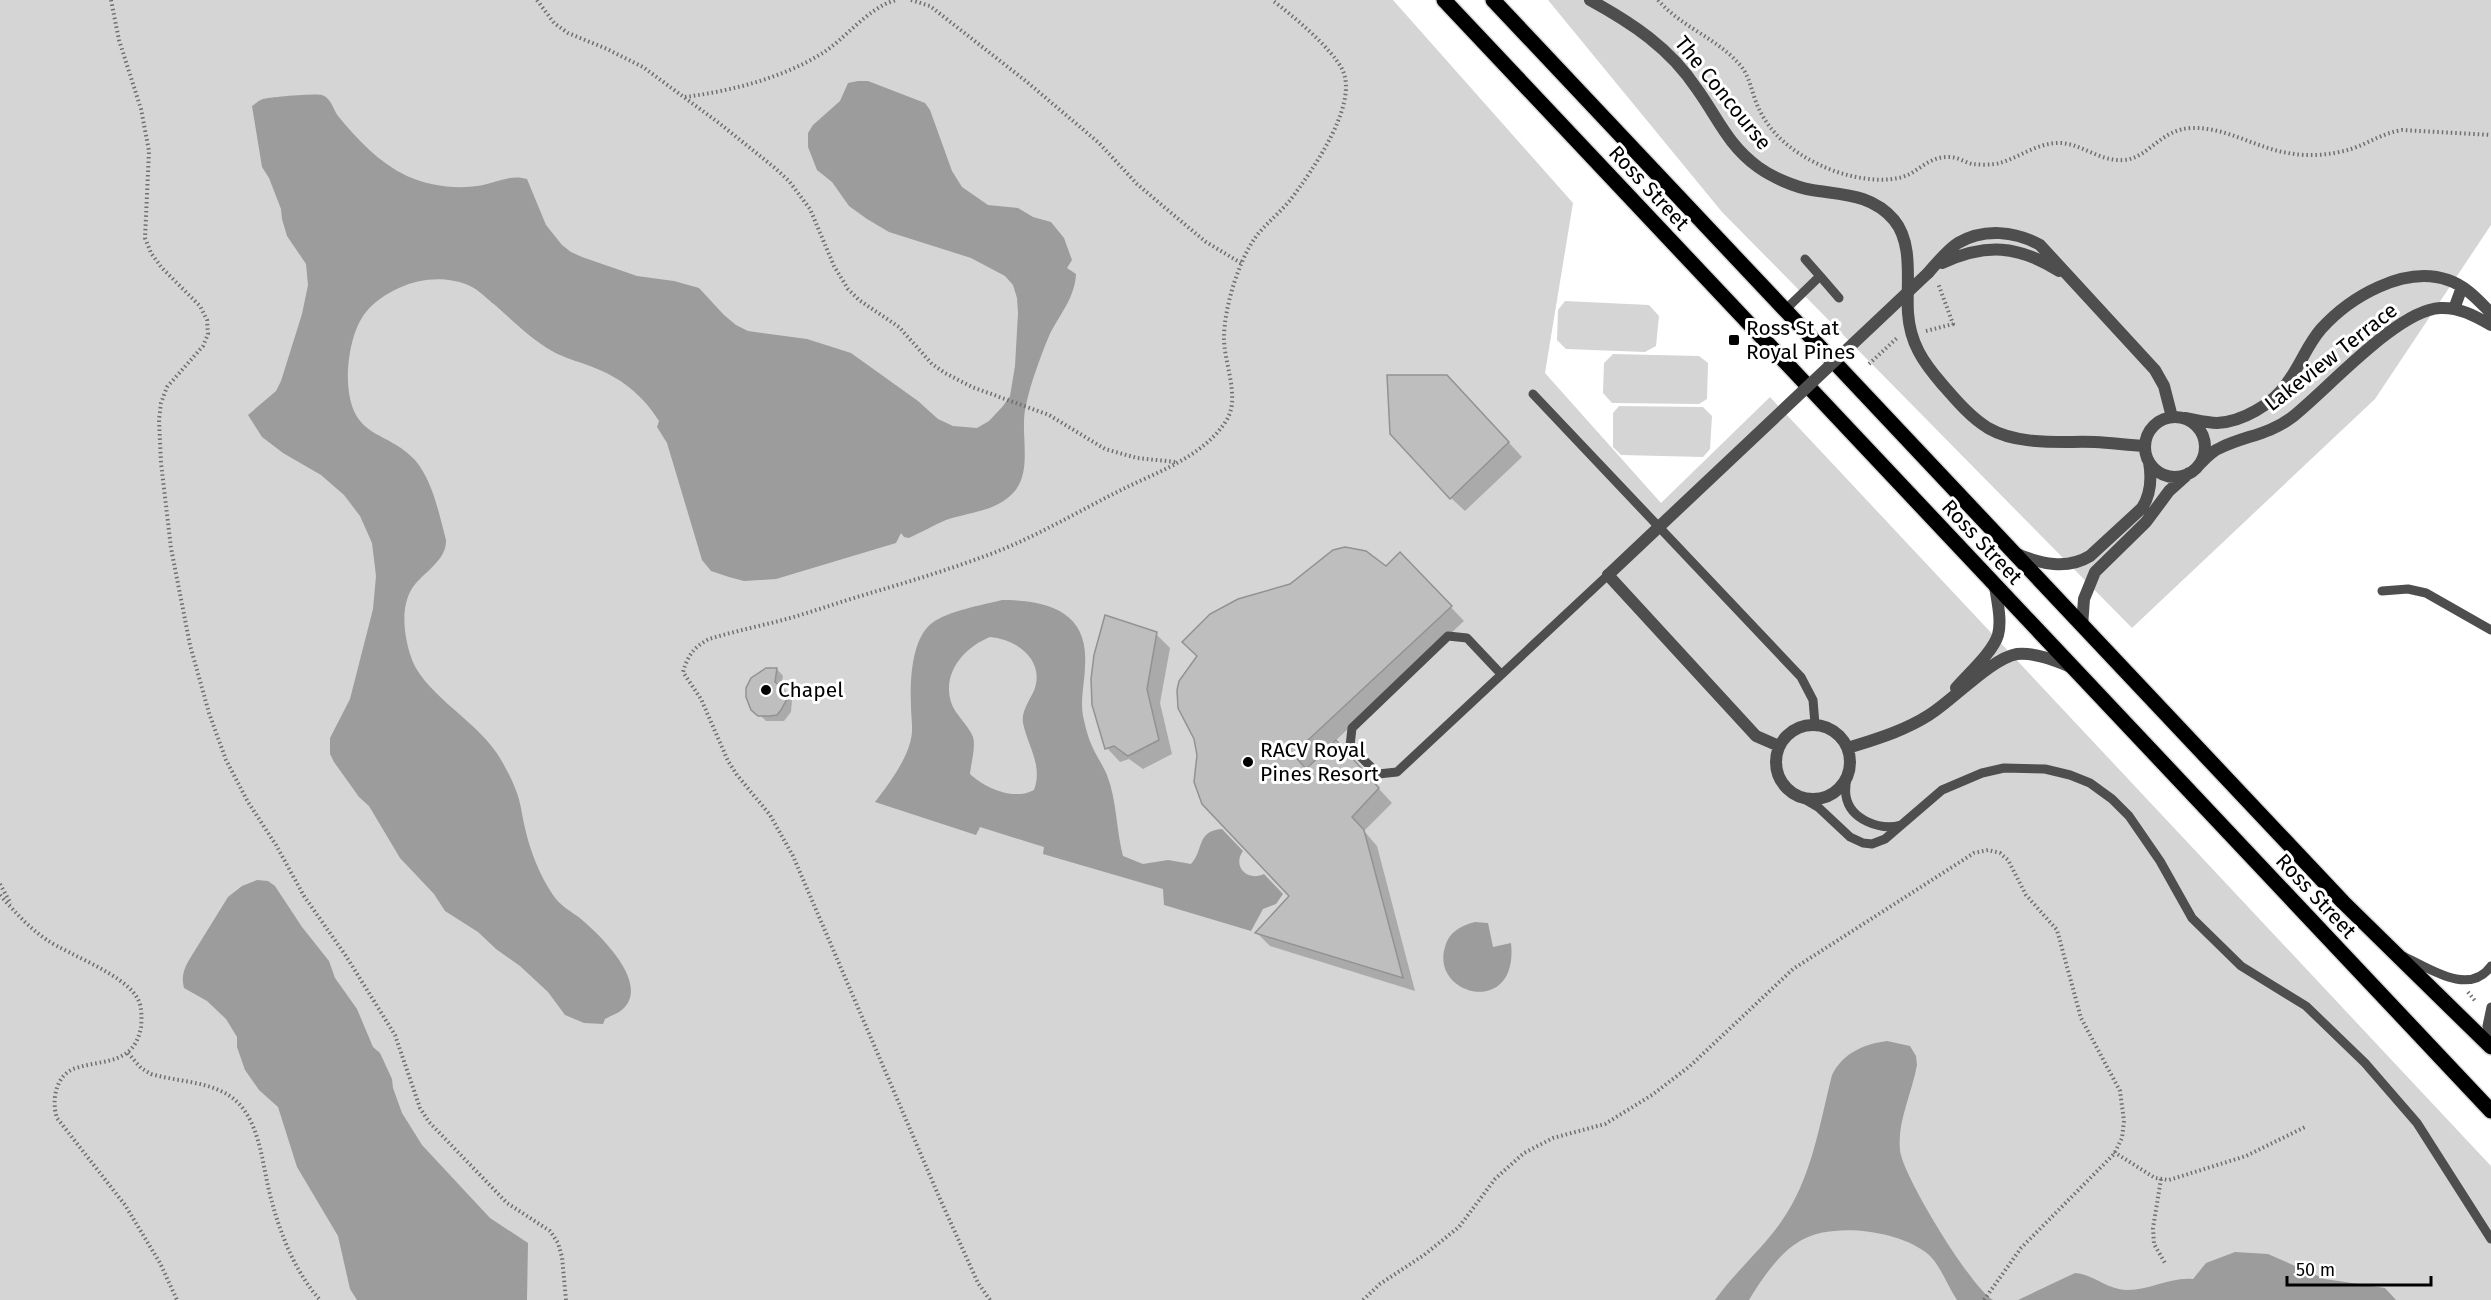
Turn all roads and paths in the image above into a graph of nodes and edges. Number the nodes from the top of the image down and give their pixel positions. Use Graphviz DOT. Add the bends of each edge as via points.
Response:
graph roads {
  1 [pos="111,0"];
  2 [pos="537,0"];
  3 [pos="896,0"];
  4 [pos="911,0"];
  5 [pos="1272,0"];
  6 [pos="1444,0"];
  7 [pos="1493,0"];
  8 [pos="1590,0"];
  9 [pos="1658,0"];
  10 [pos="685,97"];
  11 [pos="2491,135"];
  12 [pos="1805,259"];
  13 [pos="1241,263"];
  14 [pos="1820,276"];
  15 [pos="1939,284"];
  16 [pos="2462,287"];
  17 [pos="1839,298"];
  18 [pos="2454,309"];
  19 [pos="1785,310"];
  20 [pos="2491,313"];
  21 [pos="2491,325"];
  22 [pos="1926,331"];
  23 [pos="1898,336"];
  24 [pos="1869,364"];
  25 [pos="1533,394"];
  26 [pos="2172,417"];
  27 [pos="2186,418"];
  28 [pos="2145,446"];
  29 [pos="1177,462"];
  30 [pos="2149,462"];
  31 [pos="2194,469"];
  32 [pos="2013,553"];
  33 [pos="1608,575"];
  34 [pos="1995,586"];
  35 [pos="2382,591"];
  36 [pos="2082,626"];
  37 [pos="2491,630"];
  38 [pos="2071,667"];
  39 [pos="1501,674"];
  40 [pos="1938,709"];
  41 [pos="1815,724"];
  42 [pos="1779,746"];
  43 [pos="1848,748"];
  44 [pos="1847,777"];
  45 [pos="1801,797"];
  46 [pos="1904,824"];
  47 [pos="0,884"];
  48 [pos="0,895"];
  49 [pos="14,911"];
  50 [pos="2398,954"];
  51 [pos="2491,966"];
  52 [pos="2468,992"];
  53 [pos="2476,1002"];
  54 [pos="2491,1008"];
  55 [pos="2491,1045"];
  56 [pos="128,1052"];
  57 [pos="2491,1112"];
  58 [pos="2305,1127"];
  59 [pos="2114,1152"];
  60 [pos="2161,1179"];
  61 [pos="2491,1239"];
  62 [pos="2165,1263"];
  63 [pos="177,1300"];
  64 [pos="320,1300"];
  65 [pos="566,1300"];
  66 [pos="990,1300"];
  67 [pos="1363,1300"];
  68 [pos="1983,1300"];
  1 -- 65 [label="path" via="149,151 145,238 156,261 200,306 207,320 208,334 203,346 167,387 161,403 159,441 171,548 190,645 217,738 248,802 304,896 386,1017 420,1108 429,1122 507,1203 554,1237 562,1257"];
  2 -- 10 [label="path" via="554,23 568,33 643,67"];
  3 -- 10 [label="path" via="804,64 745,85"];
  4 -- 13 [label="path" via="930,6 1027,82 1099,143 1160,204 1206,242"];
  5 -- 13 [label="path" via="1311,34 1342,69 1346,97 1328,141 1290,200 1254,239"];
  6 -- 34 [label="main road, Ross Street"];
  7 -- 19 [label="main road, Ross Street"];
  8 -- 28 [label="street, The Concourse" via="1646,34 1672,57 1715,121 1759,168 1809,189 1853,195 1884,208 1896,223 1906,248 1908,313 1916,351 1975,418 2013,437"];
  9 -- 11 [label="path" via="1740,65 1759,110 1777,138 1824,167 1865,177 1900,178 1947,156 1972,164 2000,163 2034,147 2060,143 2100,157 2126,160 2171,132 2185,129 2211,129 2273,150 2305,155 2337,152 2402,130"];
  10 -- 29 [label="path" via="789,181 810,209 848,290 898,327 932,364 972,387 1049,416 1105,449 1137,458"];
  12 -- 14 [label="lane"];
  13 -- 29 [label="path" via="1224,335 1232,406 1227,420 1204,445"];
  14 -- 17 [label="lane"];
  14 -- 19 [label="lane"];
  15 -- 22 [label="path" via="1953,324"];
  16 -- 18 [label="street"];
  16 -- 20 [label="street, Lakeview Terrace"];
  16 -- 27 [label="street, Lakeview Terrace" via="2447,279 2417,277 2392,282 2368,293 2322,328 2287,384 2271,400 2232,421 2215,423"];
  18 -- 21 [label="street, Lakeview Terrace"];
  18 -- 31 [label="street, Lakeview Terrace" via="2430,309 2416,314 2365,352 2291,418 2268,431 2221,447"];
  19 -- 32 [label="main road, Ross Street"];
  23 -- 24 [label="path"];
  25 -- 41 [label="lane" via="1801,676 1813,700"];
  26 -- 27 [label="street"];
  26 -- 28 [label="street" via="2153,426"];
  26 -- 33 [label="street, bridge" via="2164,386 2155,370 2070,278 2025,253 1996,248 1959,255 1928,273"];
  27 -- 31 [label="street" via="2203,435 2205,448"];
  28 -- 30 [label="street"];
  29 -- 66 [label="path" via="989,555 908,583 709,639 696,646 683,672 701,699 732,768 770,815 793,856 940,1198 978,1283"];
  30 -- 31 [label="street" via="2167,476 2178,477"];
  30 -- 32 [label="street" via="2147,500 2142,508 2090,556 2049,565"];
  31 -- 36 [label="street, Lakeview Terrace" via="2095,572 2084,599"];
  32 -- 36 [label="main road, Ross Street"];
  33 -- 39 [label="lane"];
  33 -- 42 [label="street" via="1750,730 1760,739"];
  34 -- 38 [label="main road, Ross Street"];
  34 -- 40 [label="street" via="1999,618 1993,645"];
  35 -- 37 [label="lane" via="2426,593"];
  36 -- 50 [label="main road, Ross Street" via="2343,902"];
  38 -- 40 [label="street" via="2026,654 2010,656"];
  38 -- 57 [label="main road, Ross Street"];
  39 -- 39 [label="lane" via="1397,772 1378,774 1350,746 1352,728 1448,636 1467,638"];
  40 -- 43 [label="street" via="1909,727"];
  41 -- 42 [label="street" via="1793,730"];
  41 -- 43 [label="street" via="1838,734"];
  42 -- 45 [label="street" via="1779,777 1786,788"];
  43 -- 44 [label="street"];
  44 -- 45 [label="street" via="1827,797"];
  44 -- 46 [label="lane" via="1847,800 1859,817 1882,826"];
  45 -- 46 [label="lane" via="1863,843 1880,842"];
  46 -- 61 [label="lane" via="1942,790 1993,770 2031,768 2058,772 2101,790 2139,829 2192,918 2241,966 2306,1006 2365,1063 2409,1114"];
  47 -- 49 [label="path"];
  48 -- 49 [label="path"];
  49 -- 56 [label="path" via="47,940 126,984 136,996 141,1008 141,1029"];
  50 -- 51 [label="lane" via="2462,981 2478,978"];
  50 -- 55 [label="main road, Ross Street"];
  52 -- 53 [label="path"];
  54 -- 55 [label="lane" via="2487,1026"];
  56 -- 63 [label="path" via="111,1061 74,1068 58,1085 54,1108 57,1118 125,1205"];
  56 -- 64 [label="path" via="151,1074 224,1092 245,1111 286,1241 302,1275"];
  58 -- 60 [label="path" via="2246,1156 2169,1180"];
  59 -- 60 [label="path"];
  59 -- 67 [label="path" via="2122,1138 2124,1121 2120,1091 2081,1018 2057,930 2026,895 2008,860 1988,850 1974,853 1793,969 1690,1066 1652,1095 1605,1124 1553,1138 1524,1153 1495,1179 1459,1227"];
  59 -- 68 [label="path" via="2021,1248"];
  60 -- 62 [label="path" via="2153,1228 2154,1244"];
}
